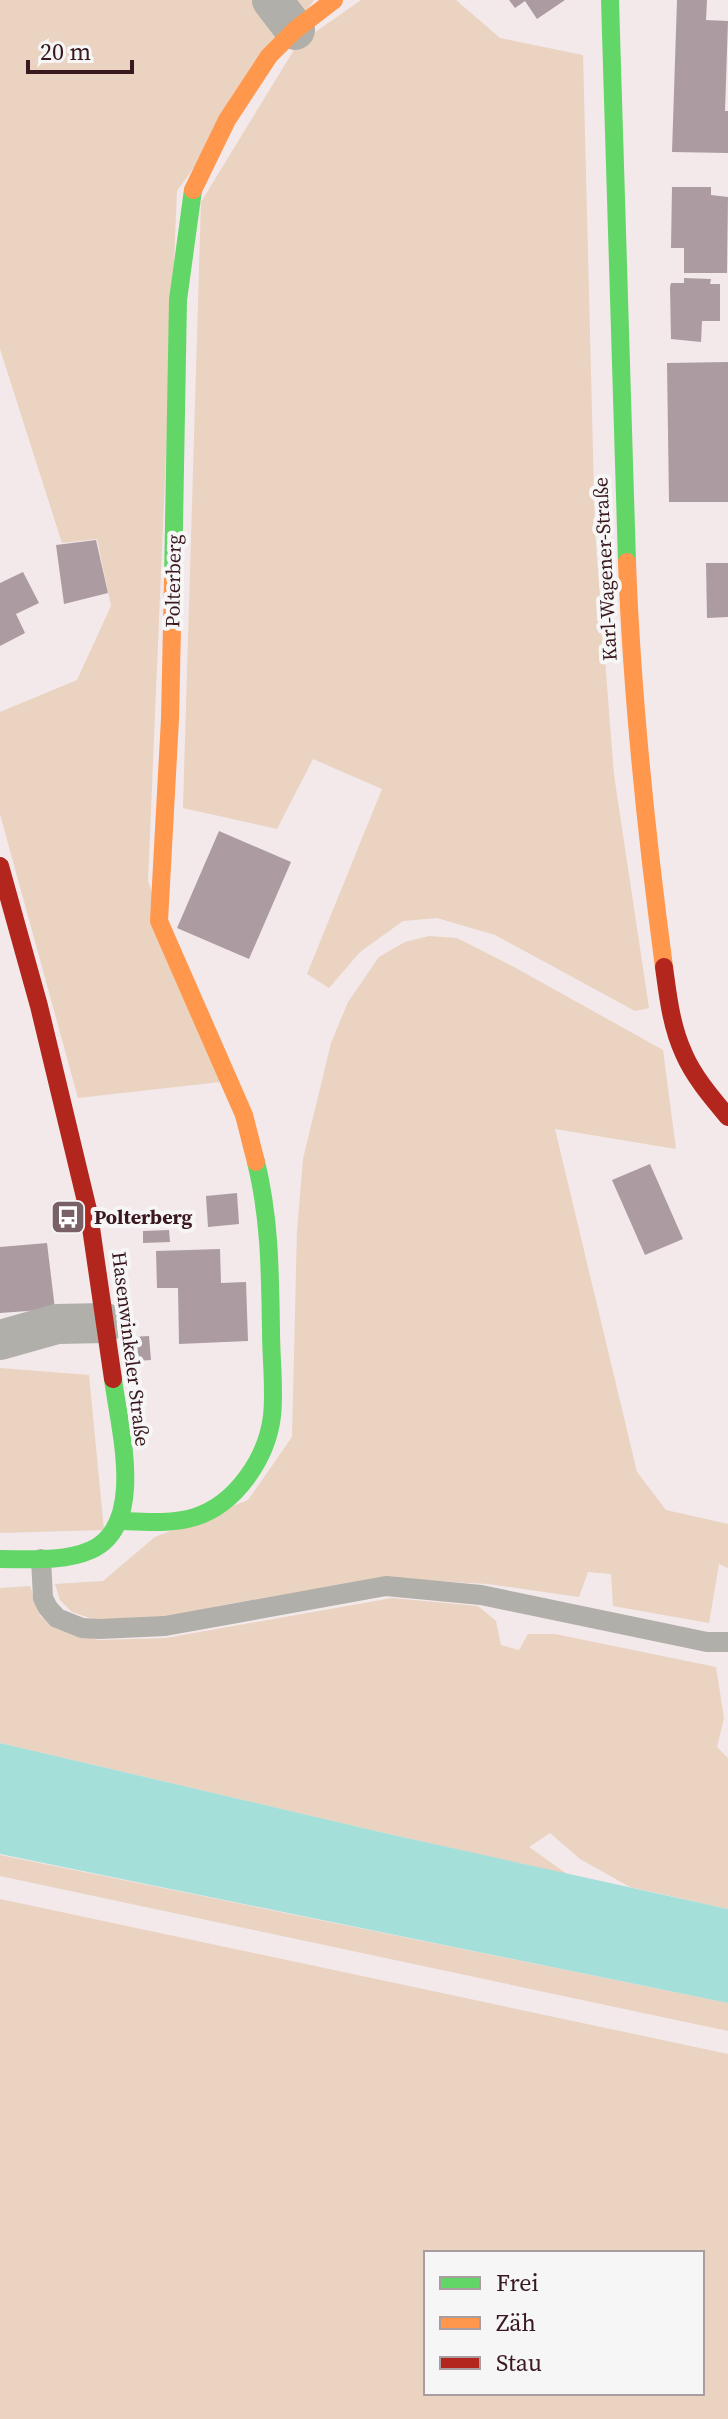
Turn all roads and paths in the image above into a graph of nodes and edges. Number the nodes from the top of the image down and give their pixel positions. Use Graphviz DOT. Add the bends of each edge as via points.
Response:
graph roads {
  1 [pos="334,0"];
  2 [pos="610,0"];
  3 [pos="283,15"];
  4 [pos="0,866"];
  5 [pos="728,1117"];
  6 [pos="105,1323"];
  7 [pos="0,1340"];
  8 [pos="122,1521"];
  9 [pos="0,1559"];
  10 [pos="41,1559"];
  11 [pos="728,1642"];
  1 -- 3 [label="street, Polterberg"];
  2 -- 5 [label="street, Karl-Wagener-Straße" via="625,542 647,840 670,1013 684,1055"];
  3 -- 8 [label="street, Polterberg" via="269,56 193,186 178,300 170,719 159,900 159,921 244,1115 257,1167 270,1243 272,1416 255,1467 213,1510 192,1518"];
  4 -- 6 [label="street, Hasenwinkeler Straße" via="89,1214"];
  6 -- 7 [label="street" via="57,1324"];
  6 -- 8 [label="street, Hasenwinkeler Straße" via="126,1486"];
  8 -- 10 [label="street" via="87,1551"];
  9 -- 10 [label="street"];
  10 -- 11 [label="lane" via="48,1608 57,1618 82,1628 165,1626 386,1586 481,1595"];
}
